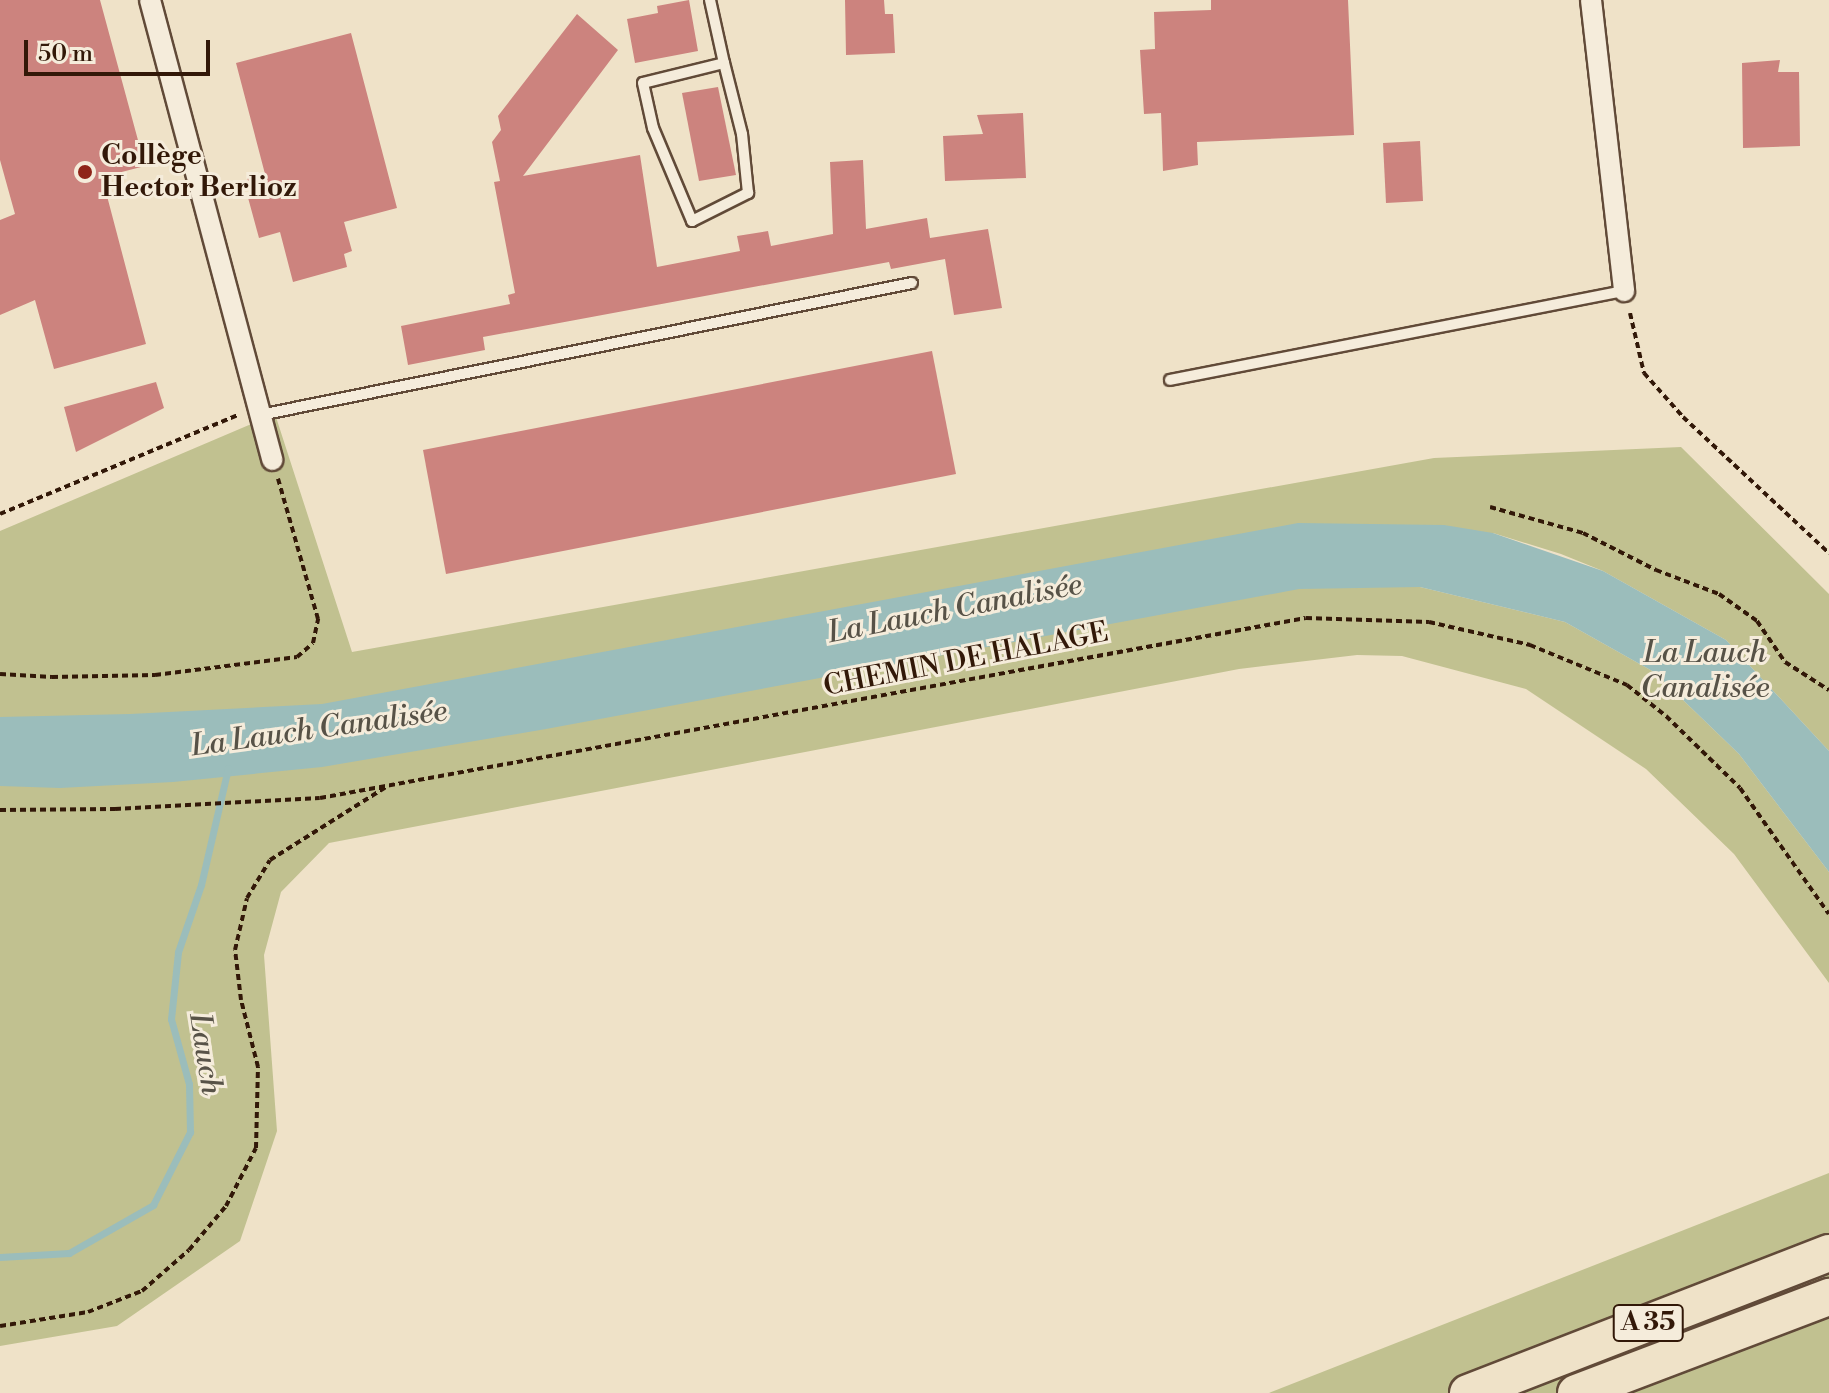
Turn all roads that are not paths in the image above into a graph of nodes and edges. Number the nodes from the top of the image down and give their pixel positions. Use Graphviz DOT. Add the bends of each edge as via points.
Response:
graph roads {
  1 [pos="150,0"];
  2 [pos="710,0"];
  3 [pos="1591,0"];
  4 [pos="724,63"];
  5 [pos="912,283"];
  6 [pos="1624,291"];
  7 [pos="1170,380"];
  8 [pos="259,409"];
  9 [pos="272,460"];
  10 [pos="1829,1253"];
  11 [pos="1829,1297"];
  12 [pos="1468,1393"];
  13 [pos="1576,1393"];
  1 -- 8 [label="street"];
  2 -- 4 [label="lane"];
  3 -- 6 [label="street"];
  4 -- 4 [label="lane" via="643,83 653,128 692,221 748,193 742,134"];
  5 -- 8 [label="lane"];
  6 -- 7 [label="lane"];
  8 -- 9 [label="street"];
  10 -- 12 [label="highway, A 35"];
  11 -- 13 [label="highway, A 35"];
}
